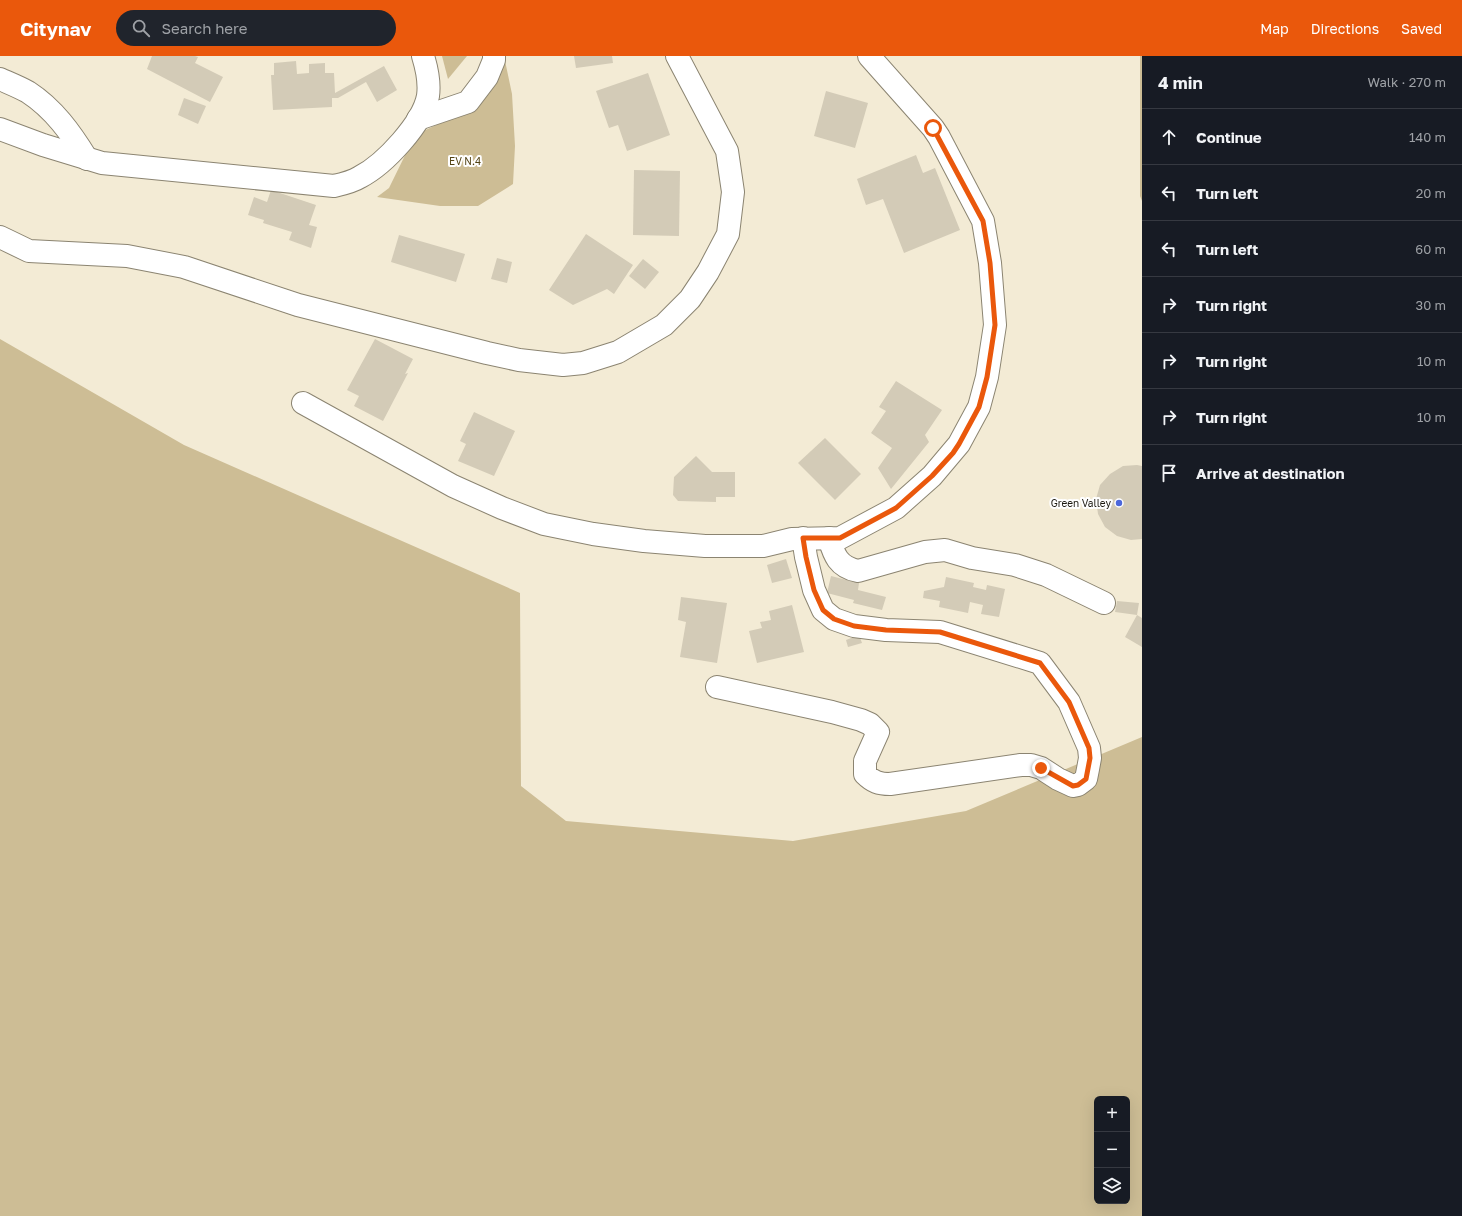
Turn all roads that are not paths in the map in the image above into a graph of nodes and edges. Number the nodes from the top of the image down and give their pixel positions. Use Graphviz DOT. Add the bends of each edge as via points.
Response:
graph roads {
  1 [pos="423,56"];
  2 [pos="494,56"];
  3 [pos="677,56"];
  4 [pos="869,56"];
  5 [pos="0,79"];
  6 [pos="418,119"];
  7 [pos="0,129"];
  8 [pos="87,159"];
  9 [pos="0,237"];
  10 [pos="303,403"];
  11 [pos="803,538"];
  12 [pos="829,538"];
  13 [pos="1104,603"];
  14 [pos="717,687"];
  1 -- 6 [label="street" via="428,74 428,95"];
  2 -- 6 [label="street" via="487,77 468,102"];
  3 -- 9 [label="street" via="727,151 733,192 728,234 690,299 664,325 618,352 583,363 563,365 519,360 298,305 184,267 127,256 29,251"];
  4 -- 12 [label="street" via="933,128 983,221 990,263 995,325 987,377 979,407 953,453 896,508 840,538"];
  5 -- 8 [label="street" via="27,92 46,106 70,132"];
  6 -- 8 [label="street" via="404,139 376,166 362,177 334,186 102,163"];
  7 -- 8 [label="street"];
  10 -- 11 [label="street" via="453,486 544,524 644,541 705,546 763,546"];
  11 -- 12 [label="street"];
  11 -- 14 [label="street" via="814,590 823,610 834,619 854,626 886,630 940,632 1040,663 1069,702 1085,739 1090,758 1086,779 1073,786 1041,768 1021,765 880,784 865,774 865,761 878,732 870,724 832,712"];
  12 -- 13 [label="street" via="833,552 840,562 853,570 858,571 925,552 944,550 972,558 1015,565 1046,575"];
}
